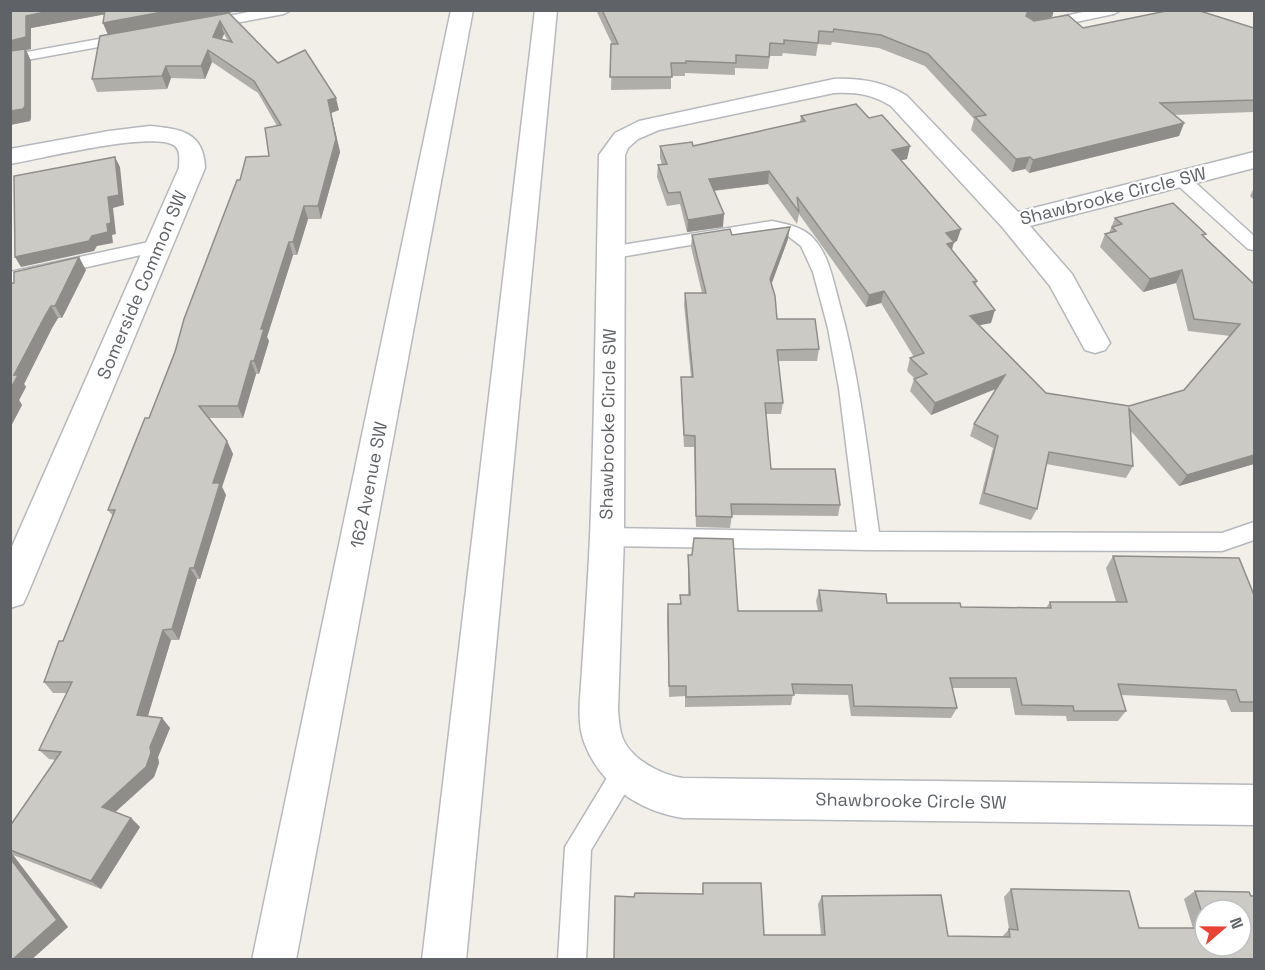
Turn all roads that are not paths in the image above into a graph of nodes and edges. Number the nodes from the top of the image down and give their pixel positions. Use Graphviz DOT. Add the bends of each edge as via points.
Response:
graph roads {
  1 [pos="284,10"];
  2 [pos="462,10"];
  3 [pos="546,10"];
  4 [pos="1114,10"];
  5 [pos="1086,13"];
  6 [pos="197,26"];
  7 [pos="1031,28"];
  8 [pos="139,36"];
  9 [pos="10,59"];
  10 [pos="10,157"];
  11 [pos="1254,160"];
  12 [pos="1180,178"];
  13 [pos="1011,222"];
  14 [pos="1254,245"];
  15 [pos="158,246"];
  16 [pos="609,253"];
  17 [pos="10,278"];
  18 [pos="1095,343"];
  19 [pos="1254,531"];
  20 [pos="607,537"];
  21 [pos="869,542"];
  22 [pos="10,593"];
  23 [pos="625,772"];
  24 [pos="1254,805"];
  25 [pos="274,960"];
  26 [pos="444,960"];
  27 [pos="572,960"];
  1 -- 6 [label="lane"];
  2 -- 25 [label="street, 162 Avenue SW"];
  3 -- 26 [label="street"];
  4 -- 5 [label="lane"];
  5 -- 7 [label="lane"];
  8 -- 9 [label="lane"];
  10 -- 15 [label="street, Somerside Common SW" via="135,133 177,137 189,144 195,156 192,168"];
  11 -- 12 [label="street, Shawbrooke Circle SW"];
  12 -- 13 [label="street, Shawbrooke Circle SW"];
  12 -- 14 [label="lane"];
  13 -- 16 [label="street, Shawbrooke Circle SW" via="899,101 876,89 834,86 656,124 621,139 612,155"];
  13 -- 18 [label="street" via="1062,281"];
  15 -- 17 [label="lane"];
  15 -- 22 [label="street, Somerside Common SW"];
  16 -- 20 [label="street, Shawbrooke Circle SW"];
  16 -- 21 [label="lane" via="772,226 803,237 819,262 841,340"];
  19 -- 21 [label="lane" via="1221,542"];
  20 -- 21 [label="lane"];
  20 -- 23 [label="street, Shawbrooke Circle SW" via="599,710 602,739"];
  23 -- 24 [label="street, Shawbrooke Circle SW" via="663,795 682,798"];
  23 -- 27 [label="lane" via="578,847"];
}
